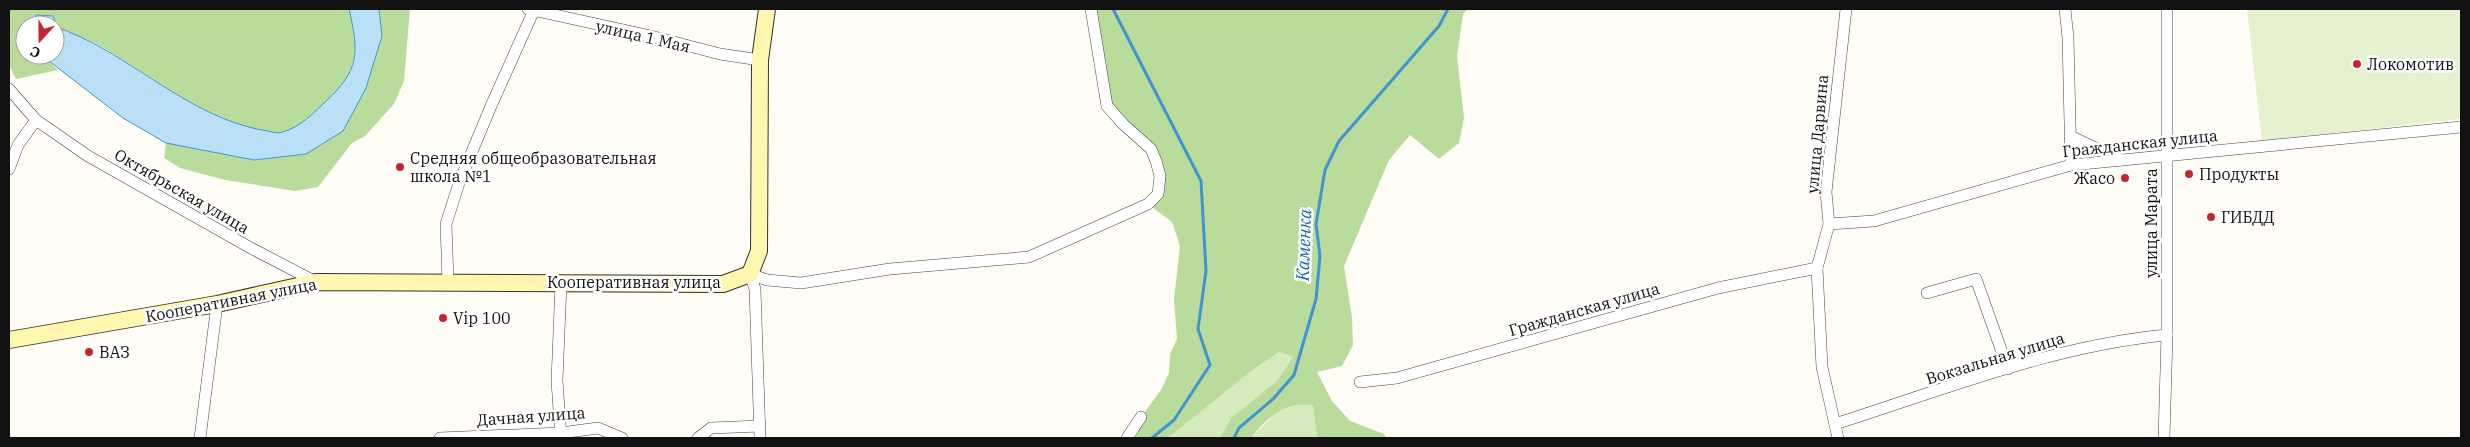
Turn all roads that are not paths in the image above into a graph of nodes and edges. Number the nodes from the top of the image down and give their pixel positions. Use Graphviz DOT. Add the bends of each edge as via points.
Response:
graph roads {
  1 [pos="767,9"];
  2 [pos="1091,9"];
  3 [pos="1846,9"];
  4 [pos="2064,9"];
  5 [pos="2168,9"];
  6 [pos="531,10"];
  7 [pos="760,60"];
  8 [pos="9,89"];
  9 [pos="36,120"];
  10 [pos="2461,127"];
  11 [pos="2070,136"];
  12 [pos="2168,156"];
  13 [pos="2121,160"];
  14 [pos="2071,165"];
  15 [pos="9,168"];
  16 [pos="1829,224"];
  17 [pos="1817,268"];
  18 [pos="750,274"];
  19 [pos="448,281"];
  20 [pos="316,282"];
  21 [pos="561,283"];
  22 [pos="1927,293"];
  23 [pos="217,304"];
  24 [pos="2167,335"];
  25 [pos="9,340"];
  26 [pos="2008,370"];
  27 [pos="1360,382"];
  28 [pos="1141,417"];
  29 [pos="1835,424"];
  30 [pos="760,426"];
  31 [pos="561,436"];
  32 [pos="200,438"];
  33 [pos="440,438"];
  34 [pos="622,438"];
  35 [pos="698,438"];
  36 [pos="760,438"];
  37 [pos="1126,438"];
  38 [pos="1838,438"];
  39 [pos="2166,438"];
  1 -- 7 [label="street"];
  2 -- 18 [label="street" via="1107,106 1151,149 1156,161 1160,176 1158,194 1148,204 1029,257 890,270 801,283 767,280"];
  3 -- 16 [label="street, улица Дарвина" via="1826,192"];
  4 -- 11 [label="street" via="2068,38"];
  5 -- 12 [label="street, улица Марата"];
  6 -- 7 [label="street, улица 1 Мая" via="720,54"];
  6 -- 19 [label="street" via="459,183 446,224"];
  7 -- 18 [label="street" via="759,250"];
  8 -- 9 [label="street, Октябрьская улица"];
  9 -- 15 [label="street" via="18,145"];
  9 -- 20 [label="street, Октябрьская улица" via="88,156"];
  10 -- 12 [label="street, Гражданская улица"];
  11 -- 13 [label="street"];
  11 -- 14 [label="street"];
  12 -- 13 [label="street, Гражданская улица"];
  12 -- 24 [label="street, улица Марата"];
  13 -- 14 [label="street, Гражданская улица"];
  14 -- 16 [label="street, Гражданская улица" via="1874,221"];
  16 -- 17 [label="street, улица Дарвина"];
  17 -- 27 [label="street, Гражданская улица" via="1718,288 1397,378"];
  17 -- 29 [label="street, улица Дарвина" via="1822,367"];
  18 -- 21 [label="street, Кооперативная улица" via="723,284"];
  18 -- 30 [label="street" via="754,290"];
  19 -- 20 [label="street, Кооперативная улица"];
  19 -- 21 [label="street, Кооперативная улица"];
  20 -- 23 [label="street, Кооперативная улица"];
  21 -- 31 [label="street" via="557,381"];
  22 -- 26 [label="street" via="1976,279"];
  23 -- 25 [label="street, Кооперативная улица"];
  23 -- 32 [label="street"];
  24 -- 26 [label="street, Вокзальная улица" via="2095,345"];
  24 -- 39 [label="street, улица Марата"];
  26 -- 29 [label="street, Вокзальная улица"];
  28 -- 37 [label="street"];
  29 -- 38 [label="street, улица Дарвина"];
  30 -- 35 [label="street" via="712,428"];
  30 -- 36 [label="street"];
  31 -- 33 [label="street, Дачная улица"];
  31 -- 34 [label="street, Дачная улица" via="598,428"];
}
